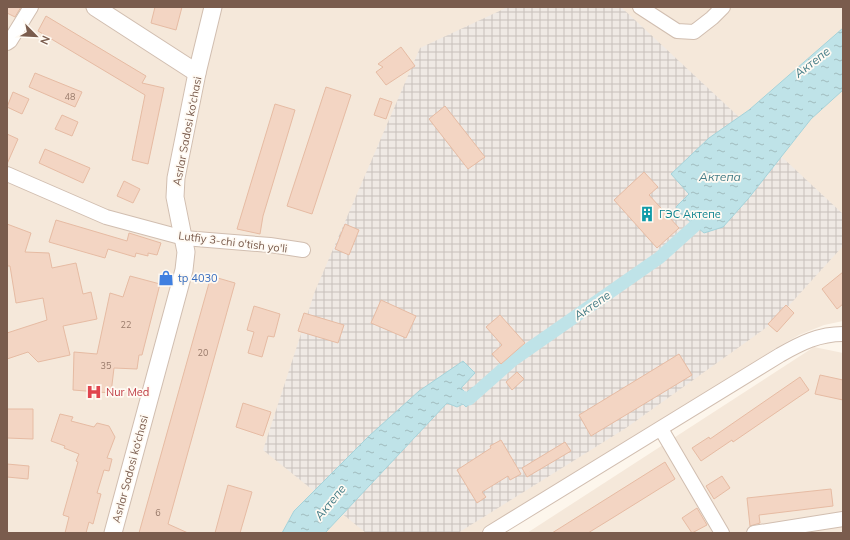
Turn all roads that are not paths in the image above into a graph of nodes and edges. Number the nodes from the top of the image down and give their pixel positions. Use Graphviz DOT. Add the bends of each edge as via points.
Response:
graph roads {
  1 [pos="31,7"];
  2 [pos="95,7"];
  3 [pos="213,7"];
  4 [pos="640,7"];
  5 [pos="723,7"];
  6 [pos="7,43"];
  7 [pos="197,73"];
  8 [pos="7,174"];
  9 [pos="184,238"];
  10 [pos="303,250"];
  11 [pos="843,334"];
  12 [pos="661,429"];
  13 [pos="843,519"];
  14 [pos="113,533"];
  15 [pos="490,533"];
  16 [pos="722,533"];
  17 [pos="754,533"];
  1 -- 6 [label="street"];
  2 -- 7 [label="street"];
  3 -- 7 [label="street, Asrlar Sadosi ko‘chasi"];
  4 -- 5 [label="street" via="677,31 694,32"];
  7 -- 9 [label="street, Asrlar Sadosi ko‘chasi" via="175,188"];
  8 -- 9 [label="street, Lutfiy 3-chi o'tish yo'li" via="106,217"];
  9 -- 10 [label="street, Lutfiy 3-chi o'tish yo'li"];
  9 -- 14 [label="street, Asrlar Sadosi ko‘chasi" via="184,270"];
  11 -- 12 [label="street" via="828,334 803,342"];
  12 -- 15 [label="street"];
  12 -- 16 [label="street"];
  13 -- 17 [label="street"];
}
